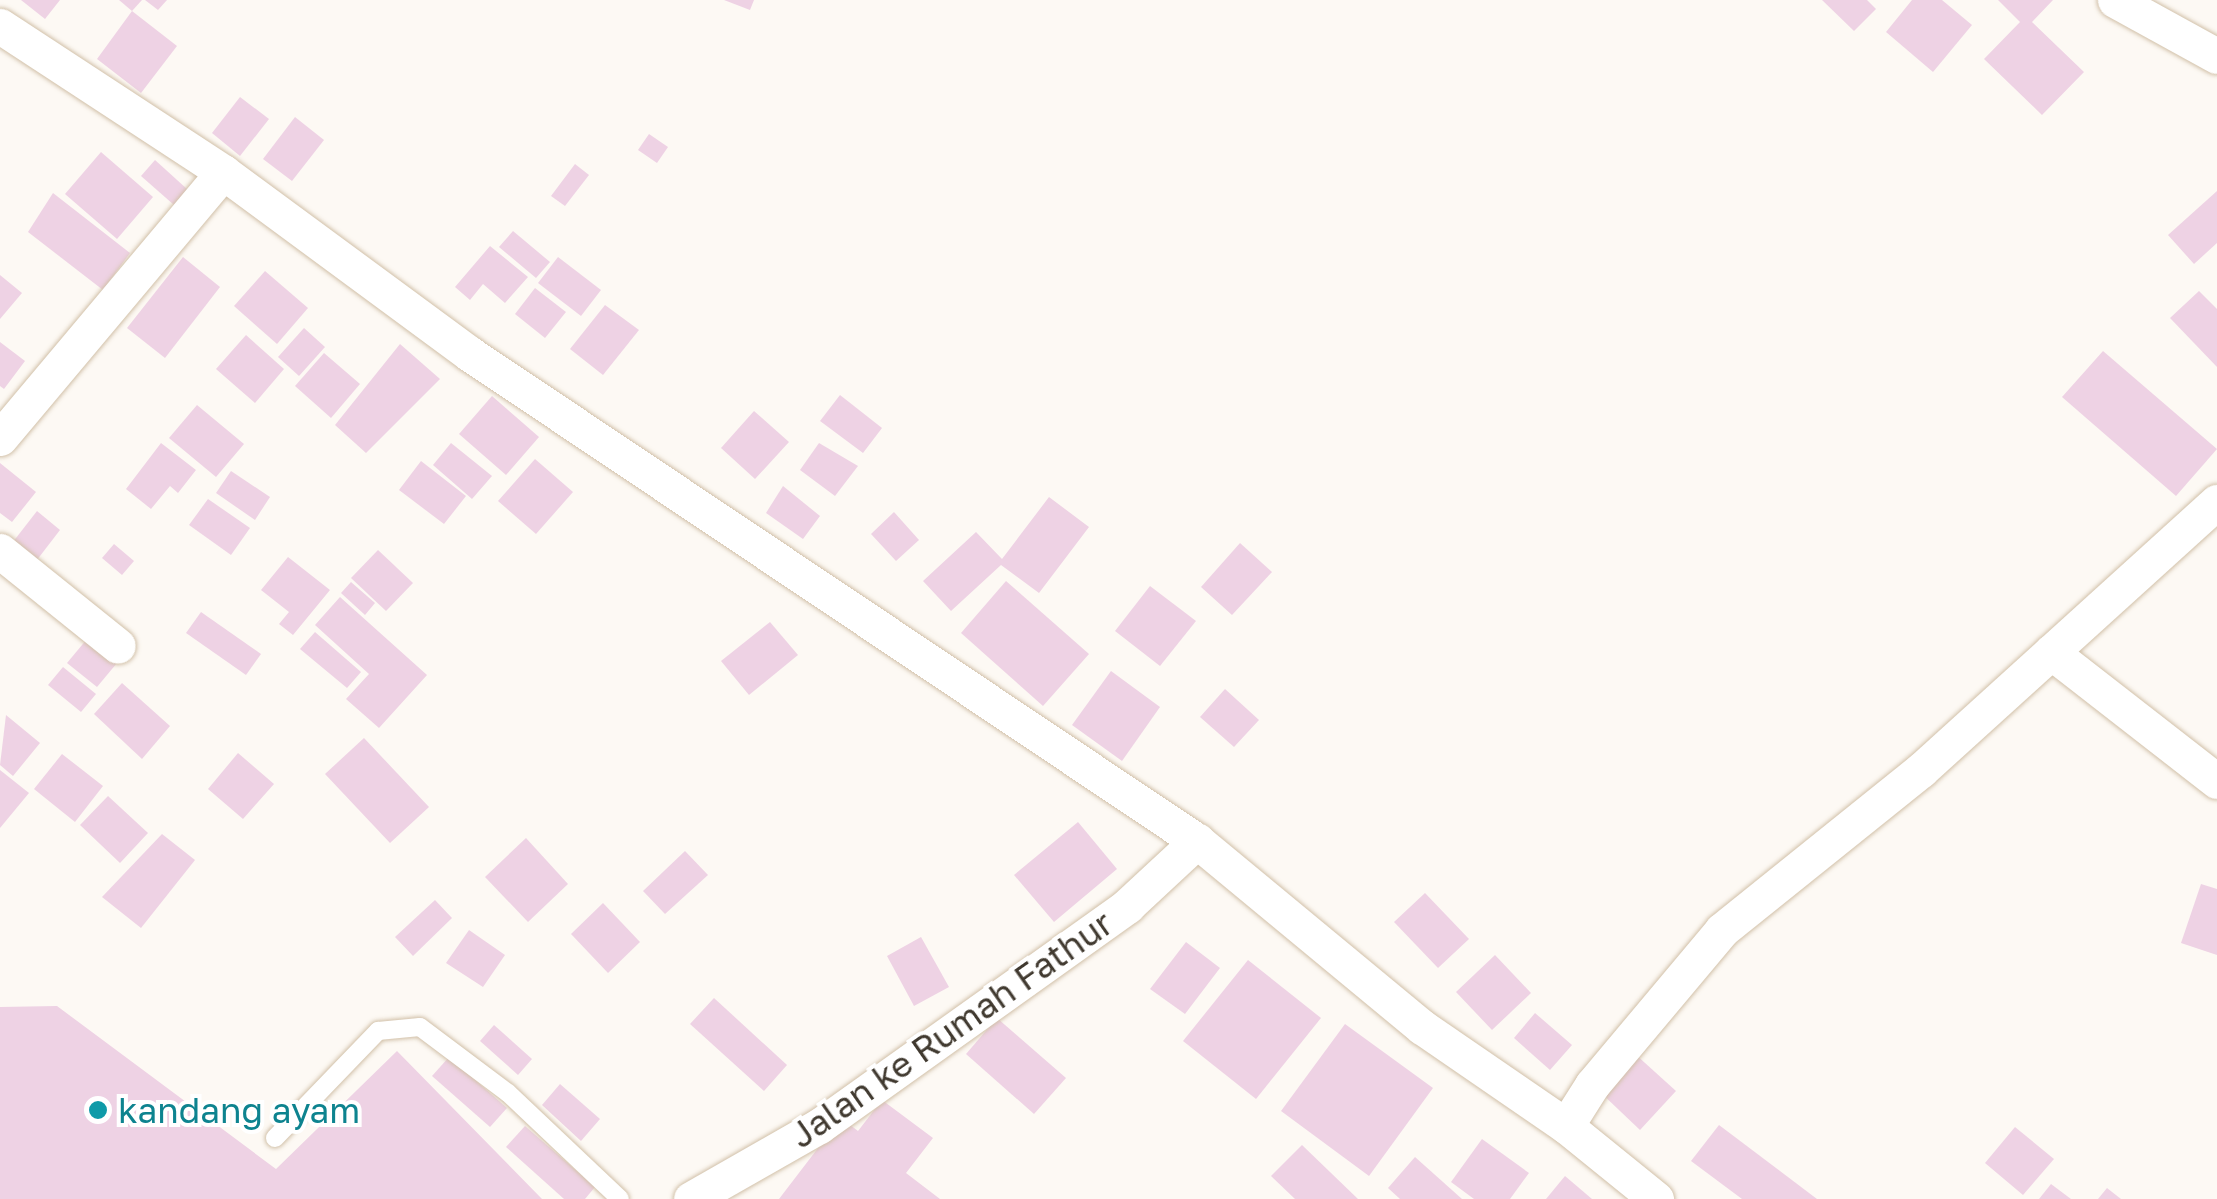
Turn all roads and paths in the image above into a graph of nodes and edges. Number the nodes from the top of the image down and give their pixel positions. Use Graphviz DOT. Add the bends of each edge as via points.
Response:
graph roads {
  1 [pos="2115,0"];
  2 [pos="0,26"];
  3 [pos="2217,56"];
  4 [pos="223,172"];
  5 [pos="0,438"];
  6 [pos="2217,502"];
  7 [pos="0,551"];
  8 [pos="118,646"];
  9 [pos="2051,652"];
  10 [pos="2217,780"];
  11 [pos="1197,841"];
  12 [pos="1566,1126"];
  13 [pos="276,1138"];
  14 [pos="620,1199"];
  15 [pos="691,1199"];
  16 [pos="1656,1199"];
  1 -- 3 [label="street"];
  2 -- 4 [label="street"];
  4 -- 5 [label="street"];
  4 -- 11 [label="street" via="470,354"];
  6 -- 9 [label="street"];
  7 -- 8 [label="street"];
  9 -- 10 [label="street"];
  9 -- 12 [label="street" via="1921,770 1722,930 1592,1085"];
  11 -- 12 [label="street" via="1422,1027"];
  11 -- 15 [label="street, Jalan ke Rumah Fathur" via="1128,906 819,1126"];
  12 -- 16 [label="street"];
  13 -- 14 [label="lane" via="378,1031 420,1027 508,1092"];
}
